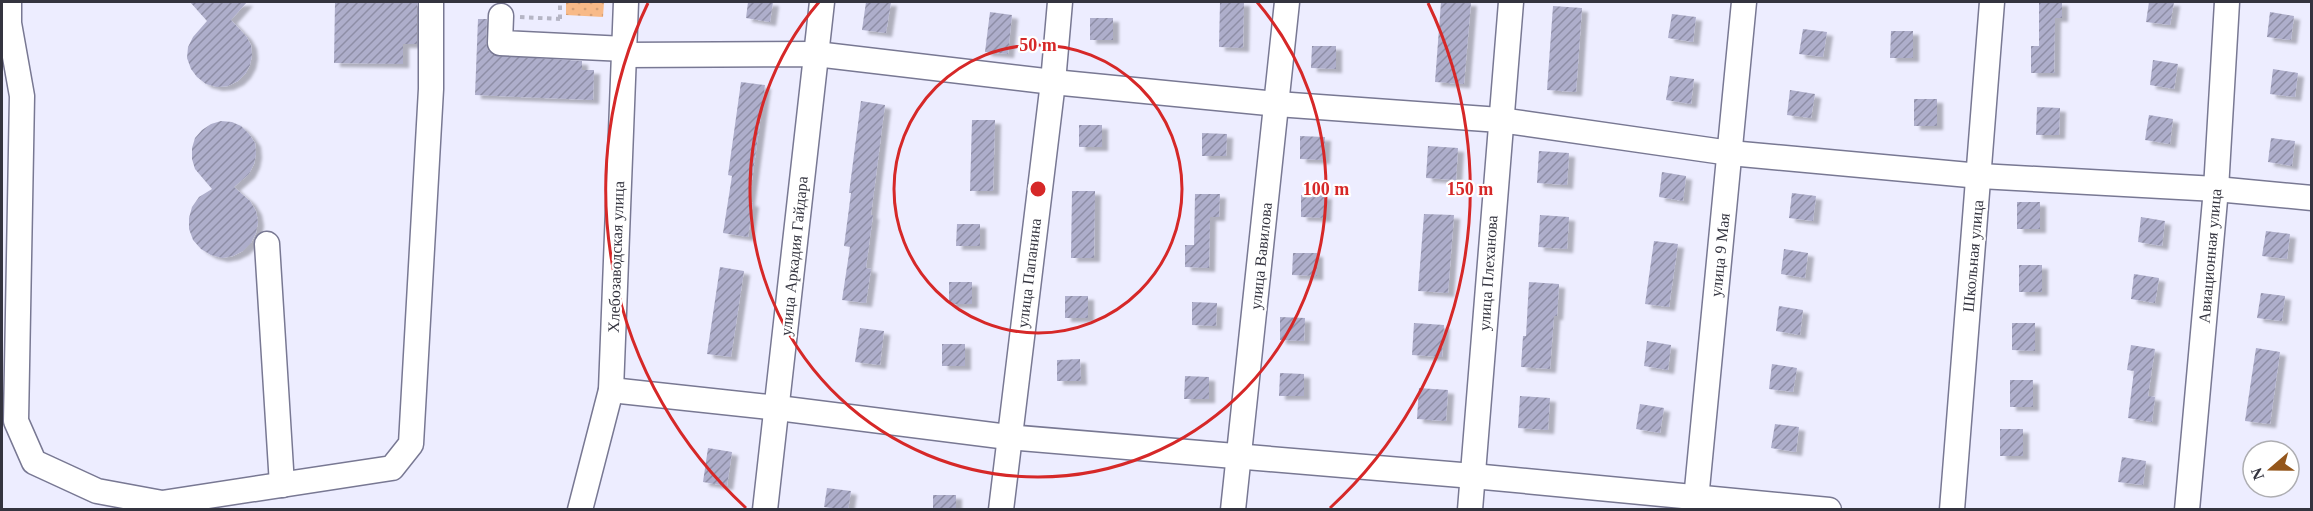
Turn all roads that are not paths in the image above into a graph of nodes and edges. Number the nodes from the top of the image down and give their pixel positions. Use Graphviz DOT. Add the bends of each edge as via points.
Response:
graph roads {
  1 [pos="9,2"];
  2 [pos="431,2"];
  3 [pos="626,2"];
  4 [pos="822,2"];
  5 [pos="1060,2"];
  6 [pos="1287,2"];
  7 [pos="1511,2"];
  8 [pos="1744,2"];
  9 [pos="1992,2"];
  10 [pos="2227,2"];
  11 [pos="507,16"];
  12 [pos="625,52"];
  13 [pos="816,54"];
  14 [pos="1053,82"];
  15 [pos="1277,104"];
  16 [pos="1500,120"];
  17 [pos="1730,153"];
  18 [pos="1980,176"];
  19 [pos="2216,189"];
  20 [pos="2312,198"];
  21 [pos="267,244"];
  22 [pos="611,390"];
  23 [pos="778,408"];
  24 [pos="1008,437"];
  25 [pos="1239,456"];
  26 [pos="1473,476"];
  27 [pos="282,485"];
  28 [pos="1695,504"];
  29 [pos="580,510"];
  30 [pos="765,510"];
  31 [pos="1001,510"];
  32 [pos="1233,510"];
  33 [pos="1470,510"];
  34 [pos="1829,510"];
  35 [pos="1952,510"];
  36 [pos="2187,510"];
  1 -- 27 [label="street" via="22,96 16,420 34,462 97,491 162,503"];
  2 -- 27 [label="street" via="431,89 411,444 392,468"];
  3 -- 12 [label="street, Хлебозаводская улица"];
  4 -- 13 [label="street, улица Аркадия Гайдара"];
  5 -- 14 [label="street, улица Папанина"];
  6 -- 15 [label="street, улица Вавилова"];
  7 -- 16 [label="street, улица Плеханова"];
  8 -- 17 [label="street, улица 9 Мая"];
  9 -- 18 [label="street, Школьная улица"];
  10 -- 19 [label="street, Авиационная улица"];
  11 -- 12 [label="street" via="500,44"];
  12 -- 13 [label="street"];
  12 -- 22 [label="street, Хлебозаводская улица"];
  13 -- 14 [label="street"];
  13 -- 23 [label="street, улица Аркадия Гайдара"];
  14 -- 15 [label="street"];
  14 -- 24 [label="street, улица Папанина"];
  15 -- 16 [label="street"];
  15 -- 25 [label="street, улица Вавилова"];
  16 -- 17 [label="street"];
  16 -- 26 [label="street, улица Плеханова"];
  17 -- 18 [label="street"];
  17 -- 28 [label="street, улица 9 Мая"];
  18 -- 19 [label="street"];
  18 -- 35 [label="street, Школьная улица"];
  19 -- 20 [label="street"];
  19 -- 36 [label="street, Авиационная улица"];
  21 -- 27 [label="street"];
  22 -- 23 [label="street"];
  22 -- 29 [label="street, Хлебозаводская улица"];
  23 -- 24 [label="street"];
  23 -- 30 [label="street, улица Аркадия Гайдара"];
  24 -- 25 [label="street"];
  24 -- 31 [label="street, улица Папанина"];
  25 -- 26 [label="street"];
  25 -- 32 [label="street, улица Вавилова"];
  26 -- 28 [label="street"];
  26 -- 33 [label="street, улица Плеханова"];
  28 -- 34 [label="street"];
}
